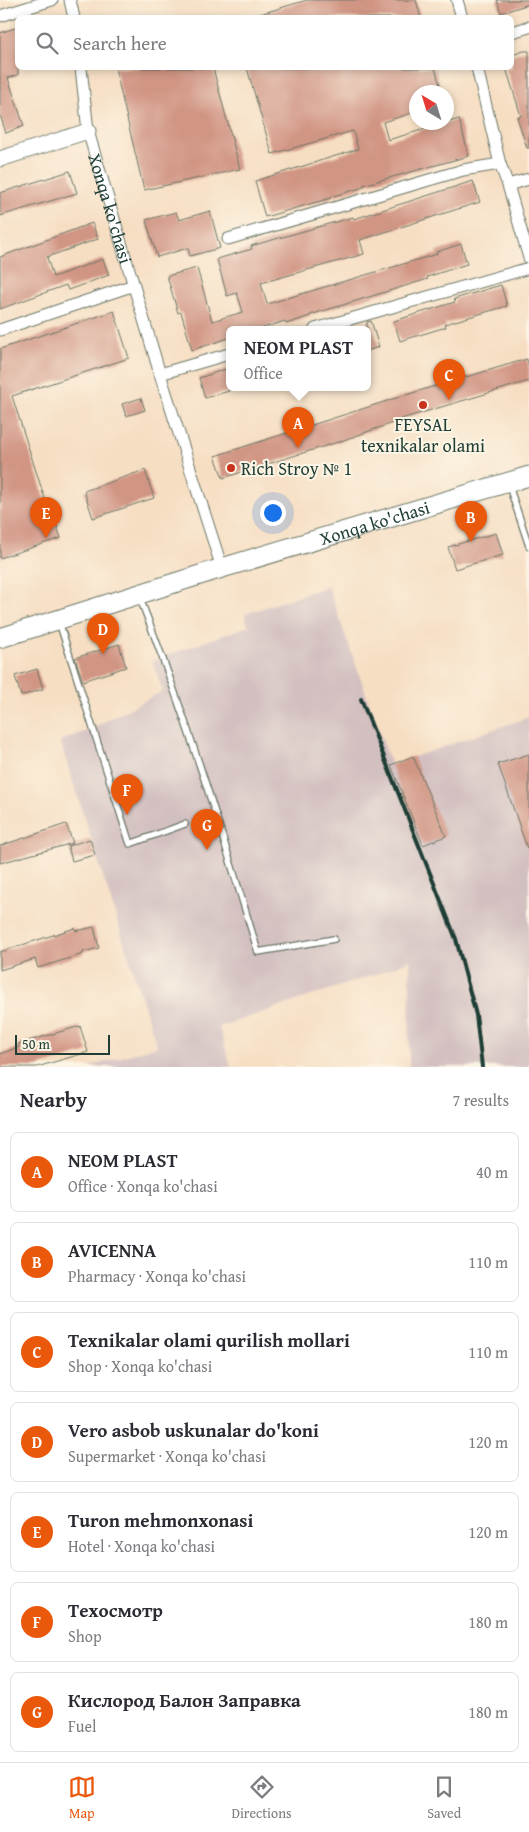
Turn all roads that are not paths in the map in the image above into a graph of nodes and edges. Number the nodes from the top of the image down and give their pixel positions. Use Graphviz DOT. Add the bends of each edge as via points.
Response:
graph roads {
  1 [pos="52,0"];
  2 [pos="70,0"];
  3 [pos="457,0"];
  4 [pos="73,15"];
  5 [pos="461,15"];
  6 [pos="0,16"];
  7 [pos="529,27"];
  8 [pos="514,31"];
  9 [pos="81,70"];
  10 [pos="477,70"];
  11 [pos="88,131"];
  12 [pos="0,159"];
  13 [pos="500,164"];
  14 [pos="529,179"];
  15 [pos="508,185"];
  16 [pos="228,239"];
  17 [pos="529,258"];
  18 [pos="529,268"];
  19 [pos="134,285"];
  20 [pos="326,326"];
  21 [pos="0,330"];
  22 [pos="226,355"];
  23 [pos="160,374"];
  24 [pos="529,476"];
  25 [pos="508,483"];
  26 [pos="529,546"];
  27 [pos="222,568"];
  28 [pos="139,594"];
  29 [pos="59,620"];
  30 [pos="0,638"];
  31 [pos="185,824"];
  32 [pos="334,939"];
  1 -- 6 [label="street"];
  2 -- 4 [label="street"];
  3 -- 5 [label="street"];
  7 -- 8 [label="street"];
  9 -- 11 [label="street, Xonqa ko'chasi"];
  10 -- 13 [label="street"];
  11 -- 12 [label="street"];
  11 -- 19 [label="street, Xonqa ko'chasi"];
  13 -- 15 [label="street"];
  13 -- 16 [label="street" via="463,170"];
  14 -- 15 [label="street"];
  15 -- 17 [label="street"];
  18 -- 20 [label="street"];
  19 -- 21 [label="street"];
  19 -- 23 [label="street, Xonqa ko'chasi"];
  22 -- 23 [label="street"];
  23 -- 27 [label="street, Xonqa ko'chasi"];
  24 -- 25 [label="main road, Xonqa ko'chasi"];
  25 -- 26 [label="lane"];
  25 -- 27 [label="main road, Xonqa ko'chasi"];
  27 -- 28 [label="main road, Xonqa ko'chasi"];
  28 -- 29 [label="main road, Xonqa ko'chasi"];
  28 -- 32 [label="lane" via="224,840 258,952"];
  29 -- 30 [label="main road, Xonqa ko'chasi"];
  29 -- 31 [label="lane" via="130,844"];
}
